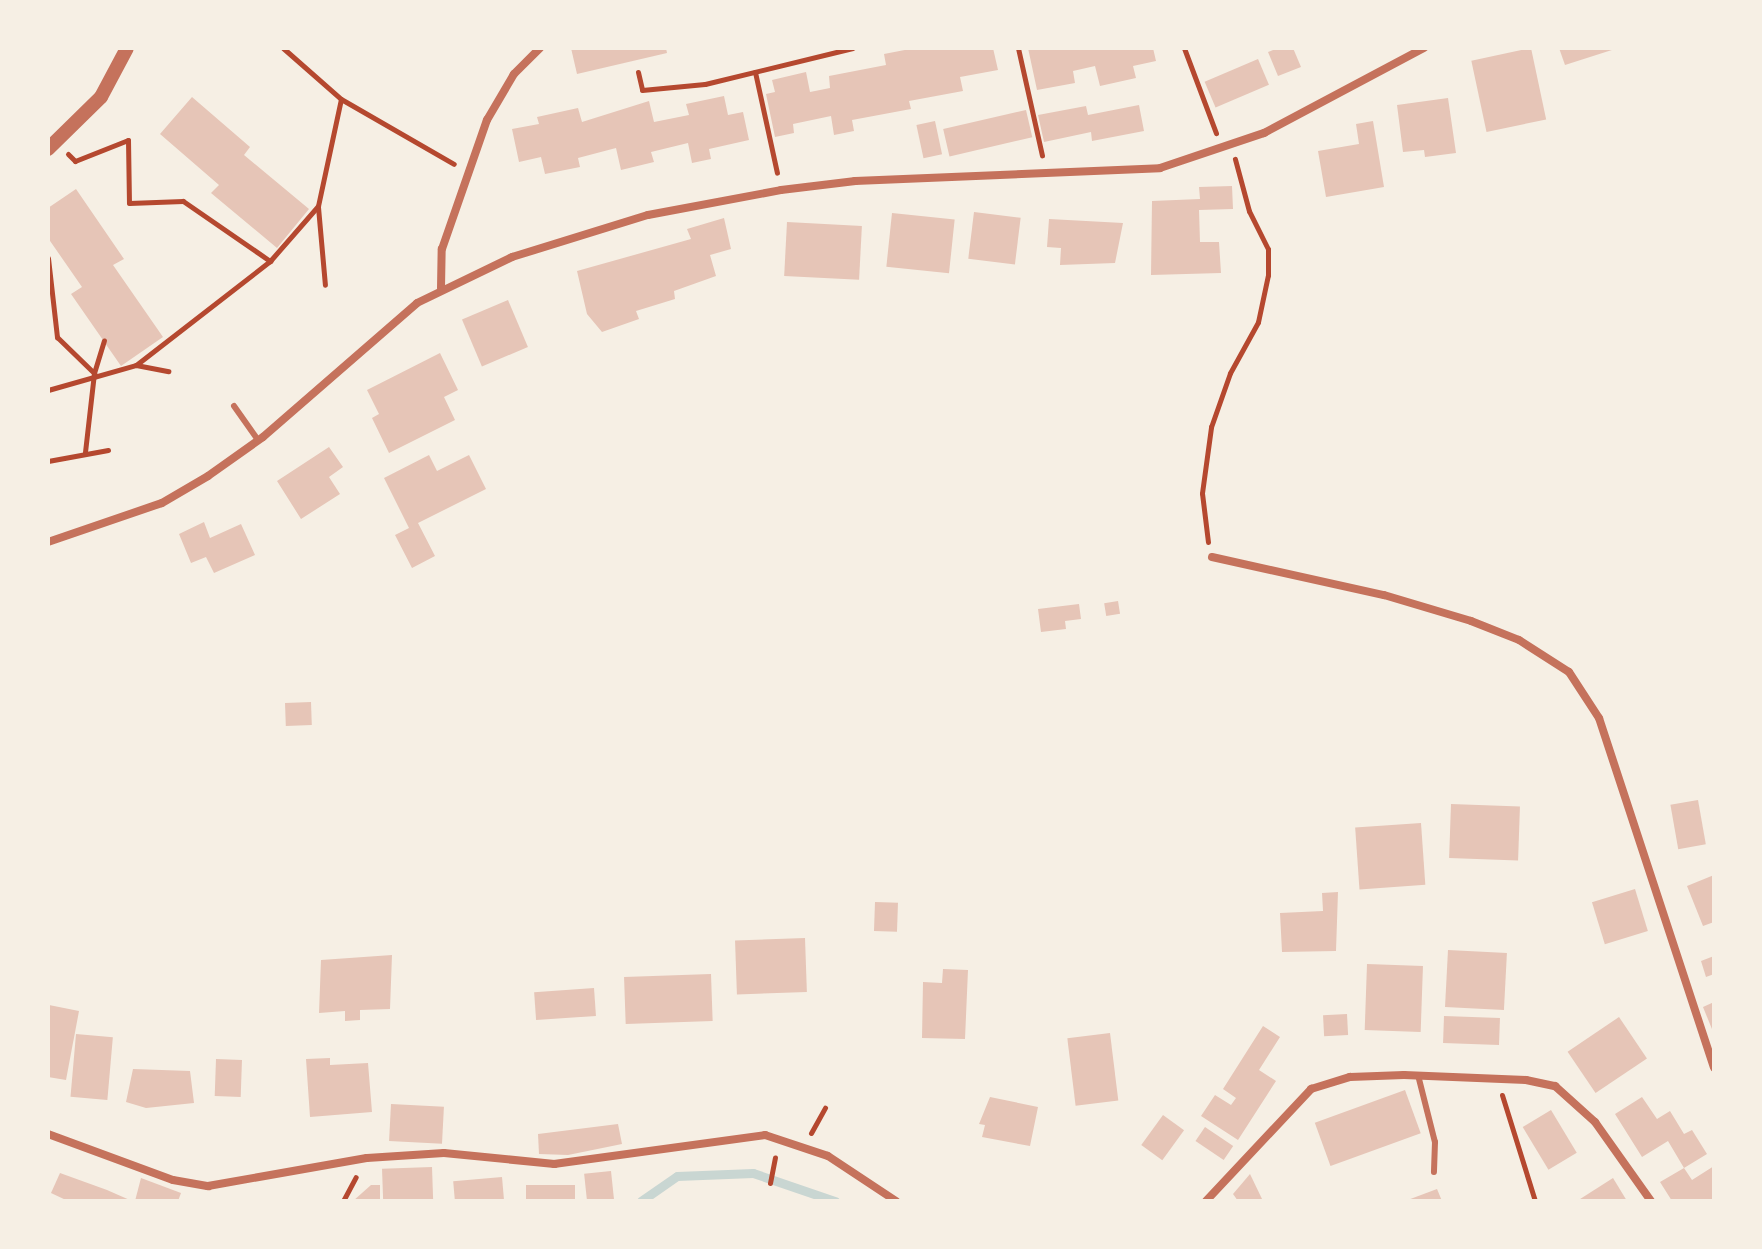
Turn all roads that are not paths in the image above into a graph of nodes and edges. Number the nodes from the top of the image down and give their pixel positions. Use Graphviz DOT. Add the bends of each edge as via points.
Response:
graph roads {
  1 [pos="127,48"];
  2 [pos="540,48"];
  3 [pos="1424,48"];
  4 [pos="52,146"];
  5 [pos="441,288"];
  6 [pos="234,406"];
  7 [pos="258,440"];
  8 [pos="48,542"];
  9 [pos="1212,557"];
  10 [pos="1714,1068"];
  11 [pos="1418,1075"];
  12 [pos="48,1134"];
  13 [pos="1434,1172"];
  14 [pos="896,1201"];
  15 [pos="1206,1201"];
  16 [pos="1651,1201"];
  1 -- 4 [label="street" via="101,97"];
  2 -- 5 [label="street" via="514,74 487,120 442,249"];
  3 -- 5 [label="street" via="1314,109 1227,148 1160,168 855,181 781,190 592,229"];
  5 -- 7 [label="street"];
  6 -- 7 [label="lane"];
  7 -- 8 [label="street" via="162,503"];
  9 -- 10 [label="street" via="1384,595 1471,621 1519,640 1569,672 1599,718"];
  11 -- 13 [label="lane" via="1435,1142"];
  11 -- 15 [label="street" via="1350,1077 1311,1089"];
  11 -- 16 [label="street" via="1555,1086 1595,1122"];
  12 -- 14 [label="street" via="173,1180 208,1186 367,1158 444,1153 554,1164 765,1135 828,1156"];
}
